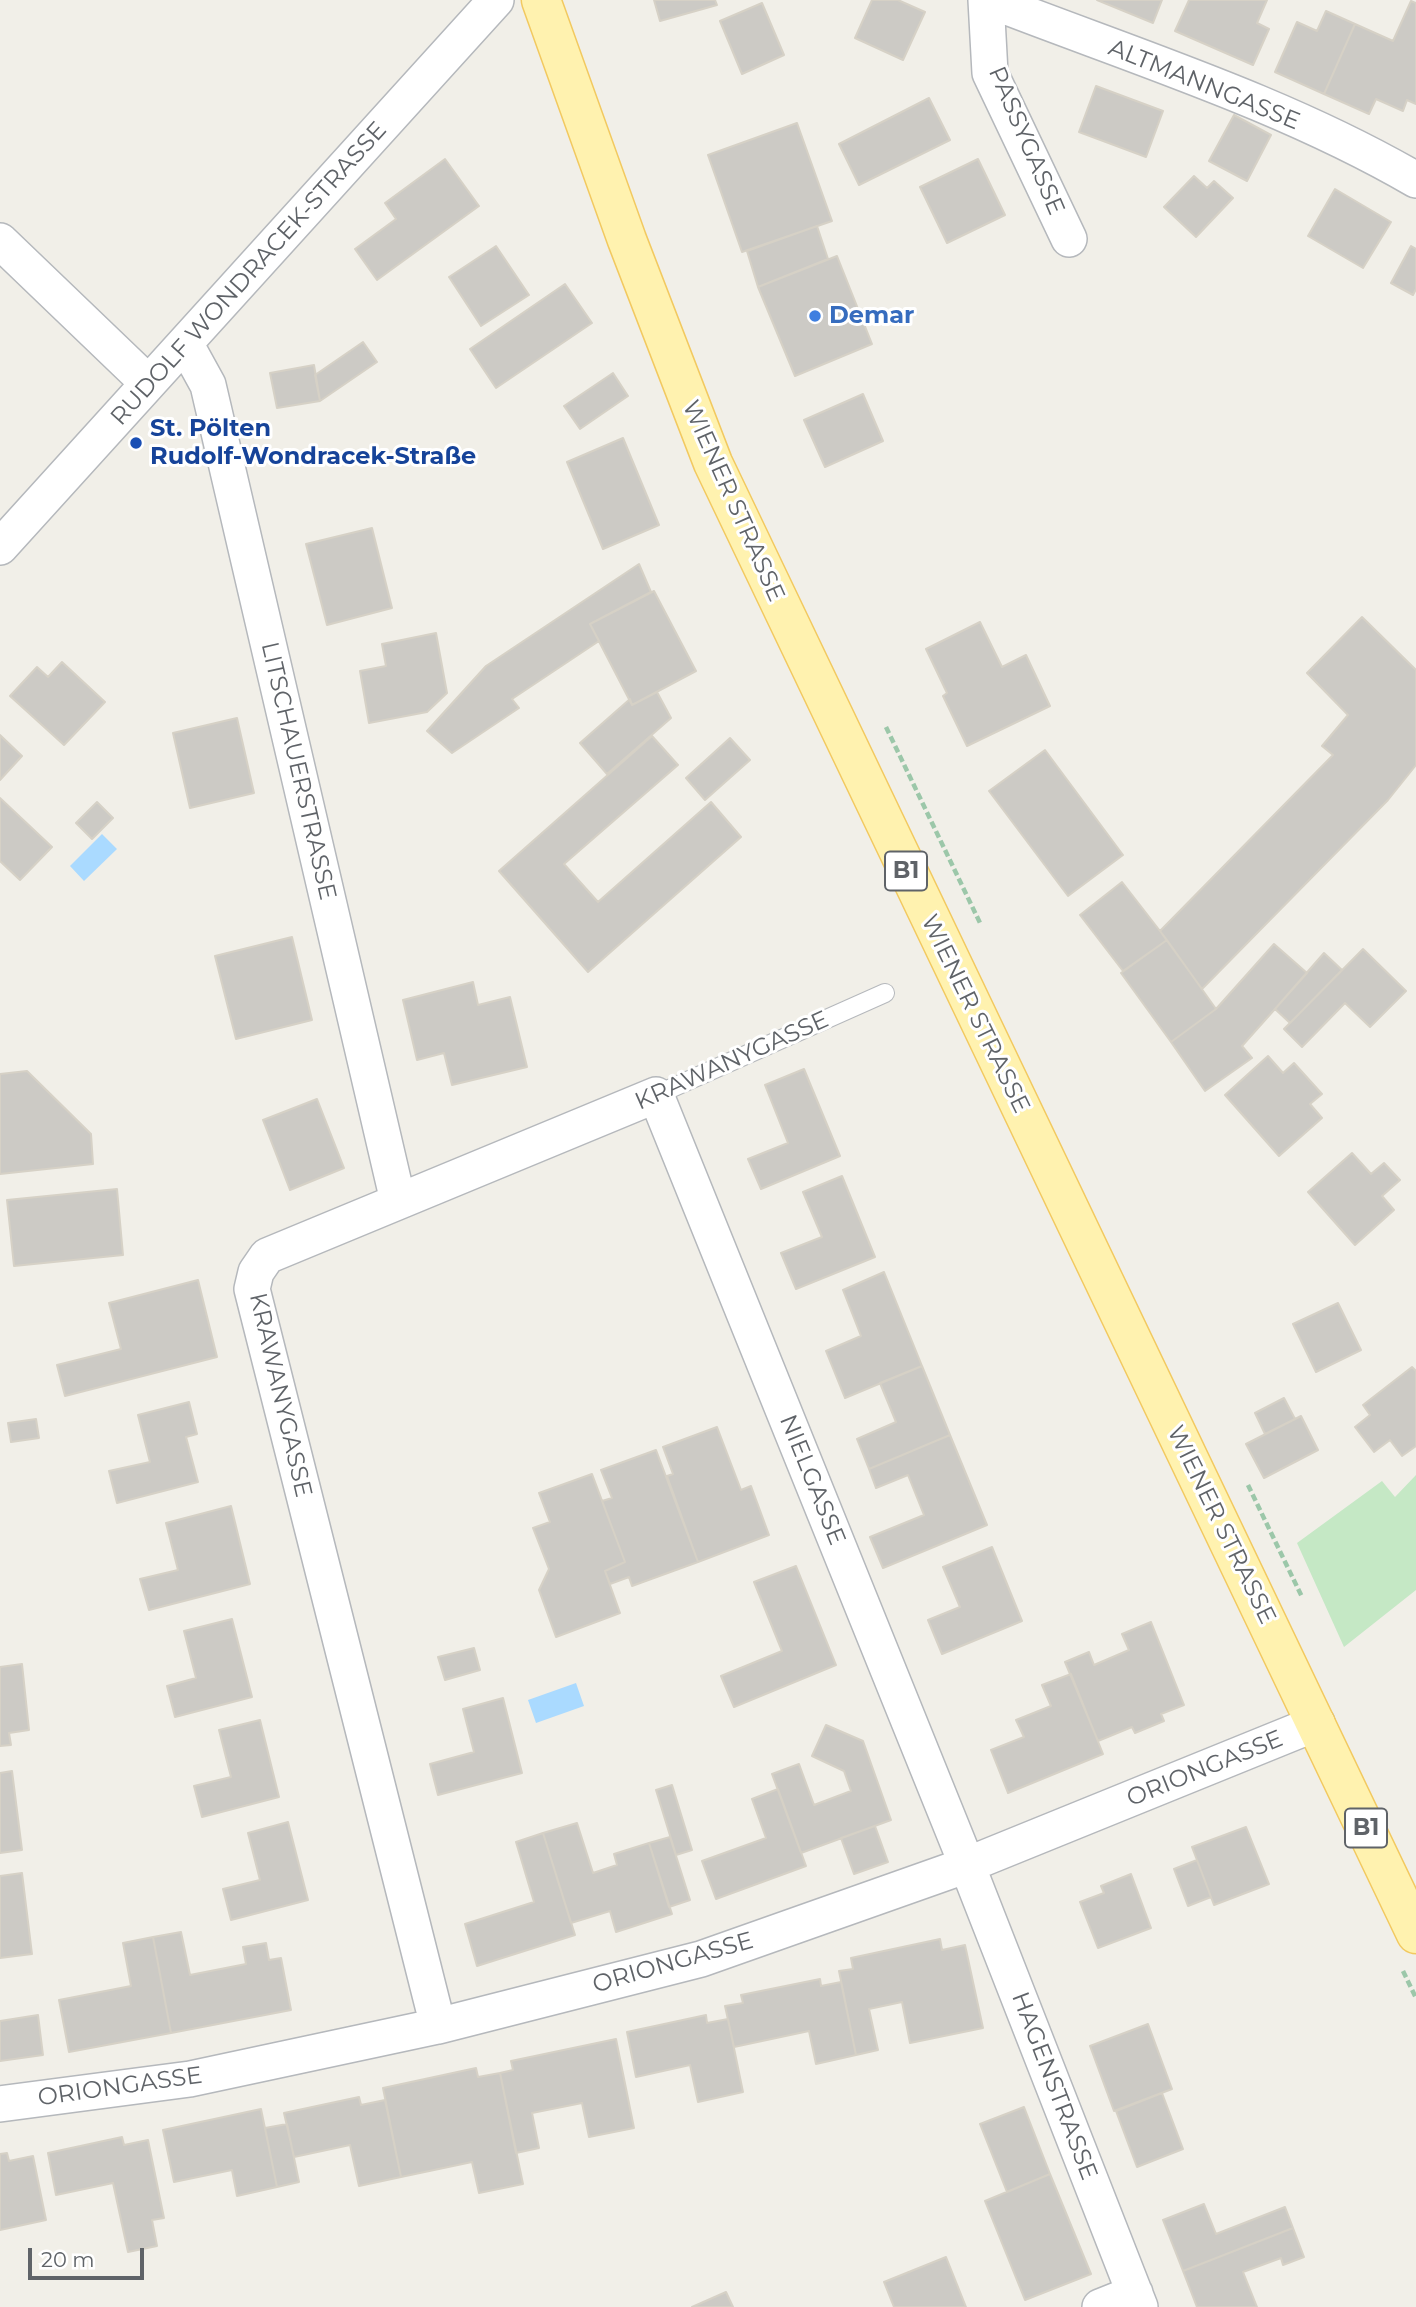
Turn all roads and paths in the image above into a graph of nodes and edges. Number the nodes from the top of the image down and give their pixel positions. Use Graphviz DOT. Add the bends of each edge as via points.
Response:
graph roads {
  1 [pos="496,0"];
  2 [pos="541,0"];
  3 [pos="987,0"];
  4 [pos="1416,180"];
  5 [pos="1069,239"];
  6 [pos="0,241"];
  7 [pos="186,345"];
  8 [pos="148,383"];
  9 [pos="0,547"];
  10 [pos="882,720"];
  11 [pos="983,930"];
  12 [pos="885,993"];
  13 [pos="656,1095"];
  14 [pos="398,1201"];
  15 [pos="1243,1475"];
  16 [pos="1303,1598"];
  17 [pos="1317,1723"];
  18 [pos="967,1865"];
  19 [pos="1416,1934"];
  20 [pos="438,2026"];
  21 [pos="0,2104"];
  22 [pos="1138,2300"];
  23 [pos="1100,2307"];
  1 -- 7 [label="street, RUDOLF WONDRACEK-STRASSE"];
  2 -- 17 [label="main road, WIENER STRASSE / B1" via="713,463"];
  3 -- 4 [label="street, ALTMANNGASSE" via="1227,92 1374,155"];
  3 -- 5 [label="street, PASSYGASSE" via="990,72"];
  6 -- 8 [label="street"];
  7 -- 8 [label="street, RUDOLF WONDRACEK-STRASSE"];
  7 -- 14 [label="street, LITSCHAUERSTRASSE" via="208,385"];
  8 -- 9 [label="street, RUDOLF WONDRACEK-STRASSE"];
  10 -- 11 [label="path"];
  12 -- 13 [label="lane, KRAWANYGASSE"];
  13 -- 14 [label="street, KRAWANYGASSE"];
  13 -- 18 [label="street, NIELGASSE"];
  14 -- 20 [label="street, KRAWANYGASSE" via="267,1256 252,1289"];
  15 -- 16 [label="path"];
  17 -- 18 [label="street, ORIONGASSE"];
  17 -- 19 [label="main road, WIENER STRASSE / B1"];
  18 -- 20 [label="street, ORIONGASSE" via="701,1959"];
  18 -- 22 [label="street, HAGENSTRASSE"];
  20 -- 21 [label="street, ORIONGASSE" via="190,2079"];
  22 -- 23 [label="street"];
}
